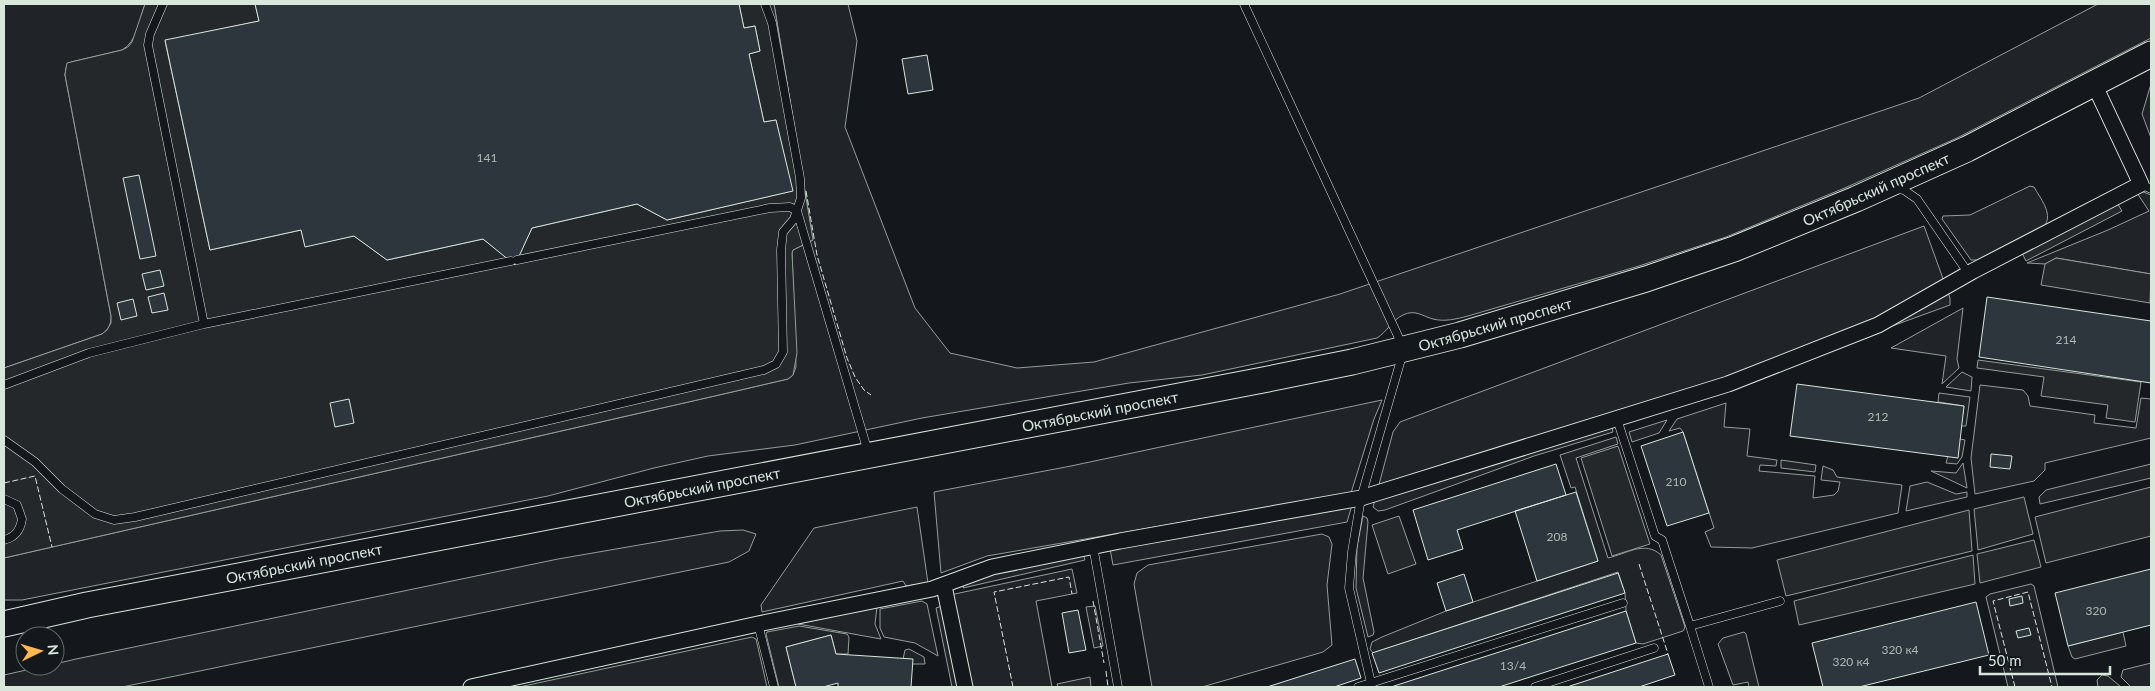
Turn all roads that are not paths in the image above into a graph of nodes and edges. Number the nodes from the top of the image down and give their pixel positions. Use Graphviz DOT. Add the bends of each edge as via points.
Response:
graph roads {
  1 [pos="163,4"];
  2 [pos="765,4"];
  3 [pos="1244,4"];
  4 [pos="2151,54"];
  5 [pos="2094,84"];
  6 [pos="2146,186"];
  7 [pos="1884,187"];
  8 [pos="797,210"];
  9 [pos="1969,274"];
  10 [pos="204,324"];
  11 [pos="1404,349"];
  12 [pos="4,385"];
  13 [pos="1617,419"];
  14 [pos="4,440"];
  15 [pos="869,454"];
  16 [pos="1361,498"];
  17 [pos="4,499"];
  18 [pos="4,540"];
  19 [pos="1093,546"];
  20 [pos="944,586"];
  21 [pos="1780,601"];
  22 [pos="1623,603"];
  23 [pos="4,624"];
  24 [pos="758,624"];
  25 [pos="1690,626"];
  26 [pos="1654,648"];
  27 [pos="1371,685"];
  28 [pos="471,687"];
  29 [pos="774,687"];
  30 [pos="965,687"];
  31 [pos="1118,687"];
  32 [pos="1358,687"];
  33 [pos="1535,687"];
  34 [pos="1710,687"];
  1 -- 10 [label="lane" via="148,45"];
  2 -- 8 [label="lane" via="772,24 800,178 801,198"];
  3 -- 11 [label="lane"];
  4 -- 5 [label="main road, Октябрьский проспект"];
  5 -- 6 [label="street"];
  5 -- 7 [label="main road, Октябрьский проспект"];
  6 -- 9 [label="street"];
  7 -- 9 [label="lane" via="1904,190 1917,199"];
  7 -- 11 [label="main road, Октябрьский проспект" via="1734,249 1646,279"];
  8 -- 10 [label="lane" via="770,208"];
  8 -- 14 [label="lane" via="783,232 781,250 783,352 776,364 764,370 114,520 95,514"];
  8 -- 15 [label="lane"];
  9 -- 13 [label="street" via="1878,325 1728,384"];
  10 -- 12 [label="lane" via="89,353"];
  11 -- 15 [label="main road, Октябрьский проспект" via="1263,380"];
  11 -- 16 [label="lane"];
  13 -- 16 [label="street"];
  13 -- 25 [label="lane" via="1655,536 1662,540"];
  15 -- 23 [label="main road, Октябрьский проспект" via="107,601"];
  16 -- 19 [label="street"];
  16 -- 27 [label="lane" via="1349,588"];
  17 -- 18 [label="lane" via="17,505 22,519 18,533"];
  19 -- 20 [label="street" via="992,567"];
  19 -- 31 [label="lane"];
  20 -- 24 [label="street"];
  20 -- 30 [label="street"];
  21 -- 25 [label="lane"];
  22 -- 27 [label="lane"];
  24 -- 28 [label="street"];
  24 -- 29 [label="lane"];
  25 -- 34 [label="lane"];
  26 -- 33 [label="lane"];
  27 -- 32 [label="lane"];
}
